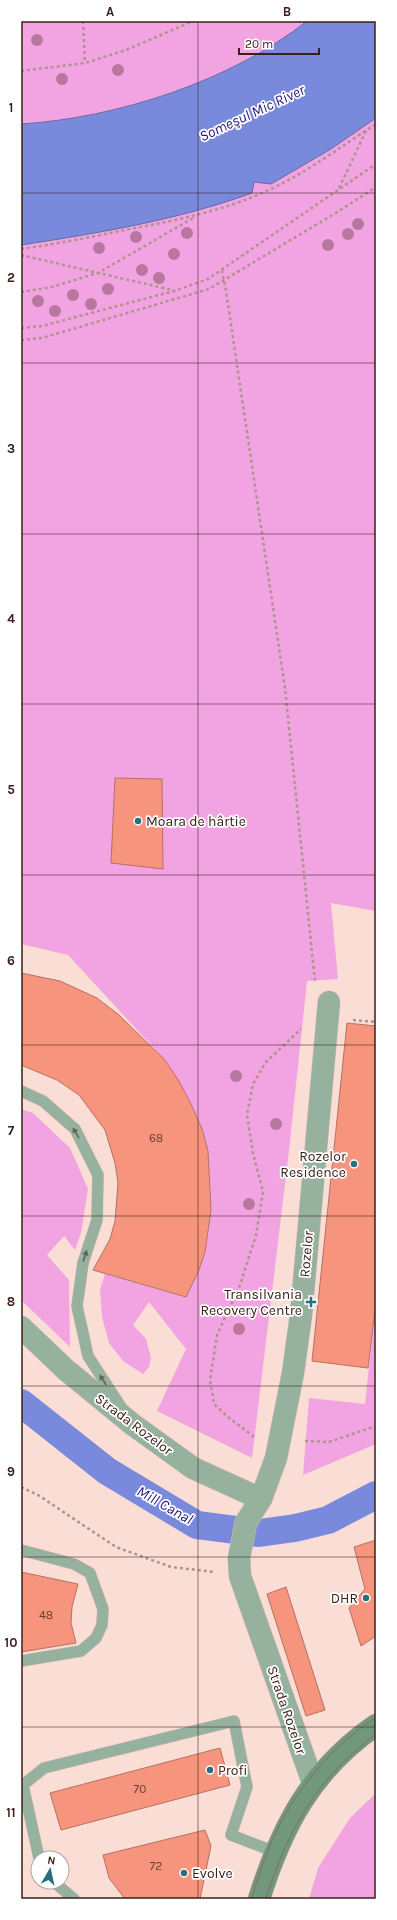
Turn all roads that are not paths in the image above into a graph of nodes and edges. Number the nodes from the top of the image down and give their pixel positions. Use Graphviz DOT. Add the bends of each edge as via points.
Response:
graph roads {
  1 [pos="329,1002"];
  2 [pos="21,1092"];
  3 [pos="21,1327"];
  4 [pos="132,1424"];
  5 [pos="261,1499"];
  6 [pos="21,1550"];
  7 [pos="239,1567"];
  8 [pos="21,1661"];
  9 [pos="376,1725"];
  10 [pos="313,1783"];
  11 [pos="37,1850"];
  12 [pos="275,1852"];
  13 [pos="63,1890"];
  14 [pos="74,1899"];
  15 [pos="259,1899"];
  1 -- 5 [label="street, Rozelor" via="301,1315 280,1440"];
  4 -- 2 [label="lane, one-way" via="88,1356 77,1306 83,1263 97,1220 98,1175 75,1129 43,1101"];
  3 -- 4 [label="street, Strada Rozelor" via="65,1369"];
  4 -- 5 [label="street, Strada Rozelor" via="192,1468"];
  5 -- 7 [label="street, Rozelor" via="246,1522"];
  6 -- 8 [label="lane" via="74,1564 90,1573 103,1609 102,1625 96,1638 81,1651"];
  7 -- 10 [label="street, Strada Rozelor"];
  9 -- 10 [label="main road" via="338,1757"];
  10 -- 12 [label="main road" via="289,1821"];
  11 -- 12 [label="lane" via="24,1785 44,1768 234,1721 247,1787 231,1835"];
  12 -- 15 [label="main road"];
  13 -- 14 [label="lane"];
}
